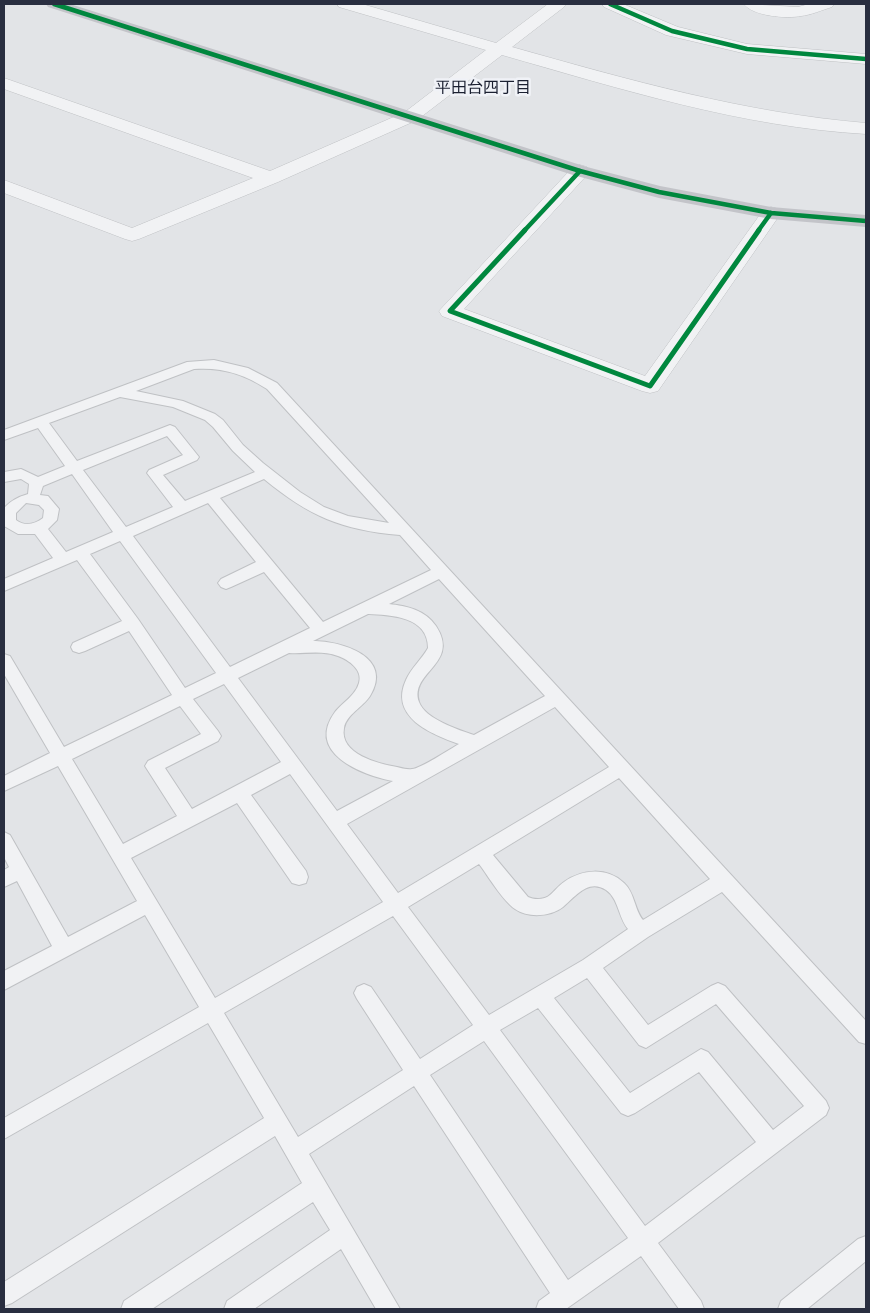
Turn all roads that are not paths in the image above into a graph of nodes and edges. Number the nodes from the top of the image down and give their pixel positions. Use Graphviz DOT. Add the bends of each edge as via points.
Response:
graph roads {
  1 [pos="54,4"];
  2 [pos="345,4"];
  3 [pos="558,4"];
  4 [pos="610,4"];
  5 [pos="752,4"];
  6 [pos="826,4"];
  7 [pos="498,49"];
  8 [pos="866,58"];
  9 [pos="4,83"];
  10 [pos="411,116"];
  11 [pos="866,129"];
  12 [pos="580,170"];
  13 [pos="271,178"];
  14 [pos="4,186"];
  15 [pos="771,213"];
  16 [pos="866,221"];
  17 [pos="118,392"];
  18 [pos="40,421"];
  19 [pos="4,435"];
  20 [pos="74,468"];
  21 [pos="267,472"];
  22 [pos="4,477"];
  23 [pos="36,483"];
  24 [pos="210,496"];
  25 [pos="17,501"];
  26 [pos="182,508"];
  27 [pos="7,525"];
  28 [pos="40,528"];
  29 [pos="404,530"];
  30 [pos="122,533"];
  31 [pos="80,552"];
  32 [pos="63,559"];
  33 [pos="266,564"];
  34 [pos="442,571"];
  35 [pos="226,583"];
  36 [pos="4,585"];
  37 [pos="367,608"];
  38 [pos="132,623"];
  39 [pos="321,630"];
  40 [pos="79,647"];
  41 [pos="287,647"];
  42 [pos="4,660"];
  43 [pos="226,676"];
  44 [pos="182,697"];
  45 [pos="558,697"];
  46 [pos="476,742"];
  47 [pos="61,757"];
  48 [pos="292,765"];
  49 [pos="622,768"];
  50 [pos="414,777"];
  51 [pos="4,784"];
  52 [pos="239,792"];
  53 [pos="189,819"];
  54 [pos="334,822"];
  55 [pos="4,840"];
  56 [pos="481,853"];
  57 [pos="120,855"];
  58 [pos="12,875"];
  59 [pos="299,877"];
  60 [pos="723,881"];
  61 [pos="149,904"];
  62 [pos="395,905"];
  63 [pos="641,931"];
  64 [pos="64,949"];
  65 [pos="590,966"];
  66 [pos="4,981"];
  67 [pos="364,993"];
  68 [pos="540,994"];
  69 [pos="212,1010"];
  70 [pos="486,1028"];
  71 [pos="866,1035"];
  72 [pos="417,1073"];
  73 [pos="277,1122"];
  74 [pos="4,1129"];
  75 [pos="771,1144"];
  76 [pos="295,1151"];
  77 [pos="316,1187"];
  78 [pos="344,1234"];
  79 [pos="643,1240"];
  80 [pos="866,1247"];
  81 [pos="4,1295"];
  82 [pos="565,1296"];
  83 [pos="132,1309"];
  84 [pos="235,1309"];
  85 [pos="389,1309"];
  86 [pos="547,1309"];
  87 [pos="694,1309"];
  88 [pos="789,1309"];
  1 -- 10 [label="street"];
  2 -- 7 [label="street"];
  3 -- 7 [label="street"];
  4 -- 8 [label="street" via="672,31 739,47 798,55"];
  5 -- 6 [label="street" via="761,9 799,12"];
  7 -- 10 [label="street"];
  7 -- 11 [label="street" via="732,111 831,127"];
  9 -- 13 [label="street"];
  10 -- 12 [label="street"];
  10 -- 13 [label="street"];
  12 -- 15 [label="street" via="659,192"];
  12 -- 15 [label="street" via="450,311 650,386"];
  13 -- 14 [label="street" via="132,236"];
  15 -- 16 [label="street"];
  17 -- 18 [label="lane"];
  17 -- 21 [label="lane" via="192,408 212,418 238,448"];
  17 -- 29 [label="lane" via="206,363 257,375 272,386"];
  18 -- 19 [label="lane"];
  18 -- 20 [label="lane"];
  20 -- 23 [label="lane"];
  20 -- 26 [label="lane" via="170,430 192,457 154,473"];
  20 -- 30 [label="lane"];
  21 -- 24 [label="lane"];
  21 -- 29 [label="lane" via="328,516 367,526"];
  22 -- 23 [label="lane" via="27,475"];
  23 -- 25 [label="lane" via="36,488"];
  24 -- 26 [label="lane"];
  24 -- 33 [label="lane"];
  25 -- 27 [label="lane" via="9,512"];
  25 -- 28 [label="lane" via="43,500 52,509 50,520"];
  26 -- 30 [label="lane"];
  27 -- 28 [label="lane" via="22,529"];
  28 -- 32 [label="lane"];
  29 -- 34 [label="lane"];
  30 -- 31 [label="lane"];
  30 -- 43 [label="lane"];
  31 -- 32 [label="lane"];
  31 -- 38 [label="lane"];
  32 -- 36 [label="lane"];
  33 -- 35 [label="lane"];
  33 -- 39 [label="lane"];
  34 -- 37 [label="lane"];
  34 -- 45 [label="lane"];
  37 -- 39 [label="lane"];
  37 -- 46 [label="lane" via="405,612 419,617 429,628 435,637 436,648 413,682 409,696 421,718 435,728"];
  38 -- 40 [label="lane"];
  38 -- 44 [label="lane"];
  39 -- 41 [label="lane"];
  41 -- 43 [label="lane"];
  41 -- 50 [label="lane" via="332,648 346,652 366,666 369,674 365,690 338,720 334,730 336,740 349,758 362,765"];
  42 -- 47 [label="lane"];
  43 -- 44 [label="lane"];
  43 -- 48 [label="lane"];
  44 -- 47 [label="lane"];
  44 -- 53 [label="lane" via="212,736 154,766"];
  45 -- 46 [label="lane"];
  45 -- 49 [label="lane"];
  46 -- 50 [label="lane"];
  47 -- 51 [label="lane"];
  47 -- 57 [label="lane"];
  48 -- 52 [label="lane"];
  48 -- 54 [label="lane"];
  49 -- 56 [label="lane"];
  49 -- 60 [label="lane"];
  50 -- 54 [label="lane"];
  52 -- 53 [label="lane"];
  52 -- 59 [label="lane"];
  53 -- 57 [label="lane"];
  54 -- 62 [label="lane"];
  55 -- 58 [label="lane"];
  56 -- 62 [label="lane"];
  56 -- 63 [label="lane" via="517,899 534,908 556,902 574,883 591,879 609,882 626,899 630,916"];
  57 -- 61 [label="lane"];
  58 -- 64 [label="lane"];
  60 -- 63 [label="lane"];
  60 -- 71 [label="lane"];
  61 -- 64 [label="lane"];
  61 -- 69 [label="lane"];
  62 -- 69 [label="lane"];
  62 -- 70 [label="lane"];
  63 -- 65 [label="lane"];
  64 -- 66 [label="lane"];
  65 -- 68 [label="lane"];
  65 -- 75 [label="lane" via="646,1038 718,992 819,1108"];
  67 -- 72 [label="lane"];
  68 -- 70 [label="lane"];
  68 -- 75 [label="lane" via="628,1106 701,1059"];
  69 -- 73 [label="lane"];
  69 -- 74 [label="lane"];
  70 -- 72 [label="lane"];
  70 -- 79 [label="lane"];
  72 -- 76 [label="lane"];
  72 -- 82 [label="lane"];
  73 -- 76 [label="lane"];
  73 -- 81 [label="lane"];
  75 -- 79 [label="lane"];
  76 -- 77 [label="lane"];
  77 -- 78 [label="lane"];
  77 -- 83 [label="lane"];
  78 -- 84 [label="lane"];
  78 -- 85 [label="lane"];
  79 -- 82 [label="lane"];
  79 -- 87 [label="lane"];
  80 -- 88 [label="lane"];
  82 -- 86 [label="lane"];
}
